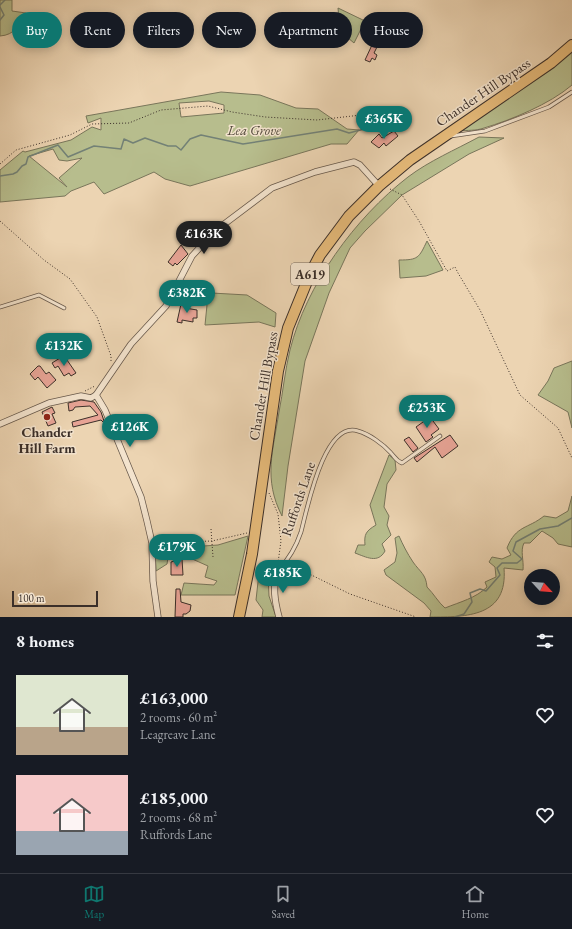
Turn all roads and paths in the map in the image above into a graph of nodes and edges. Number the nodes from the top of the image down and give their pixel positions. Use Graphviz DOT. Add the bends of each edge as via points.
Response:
graph roads {
  1 [pos="572,45"];
  2 [pos="572,92"];
  3 [pos="379,113"];
  4 [pos="441,137"];
  5 [pos="0,164"];
  6 [pos="379,186"];
  7 [pos="396,191"];
  8 [pos="0,221"];
  9 [pos="0,307"];
  10 [pos="64,308"];
  11 [pos="111,363"];
  12 [pos="96,385"];
  13 [pos="87,390"];
  14 [pos="96,395"];
  15 [pos="0,424"];
  16 [pos="440,436"];
  17 [pos="572,458"];
  18 [pos="269,492"];
  19 [pos="211,529"];
  20 [pos="256,531"];
  21 [pos="212,541"];
  22 [pos="152,543"];
  23 [pos="213,557"];
  24 [pos="287,560"];
  25 [pos="278,571"];
  26 [pos="158,617"];
  27 [pos="239,617"];
  28 [pos="279,617"];
  29 [pos="416,617"];
  1 -- 4 [label="highway, Chander Hill Bypass / A619" via="498,100"];
  2 -- 4 [label="lane" via="549,107 485,131"];
  3 -- 5 [label="path" via="317,120 265,117 208,106 161,110 129,123 92,124 70,135 16,150"];
  4 -- 6 [label="highway, Chander Hill Bypass / A619"];
  6 -- 14 [label="street" via="354,162 315,172 272,188 215,231 192,256 166,306 131,344"];
  6 -- 20 [label="highway, Chander Hill Bypass / A619" via="350,216 320,255 288,328 271,414"];
  7 -- 17 [label="path" via="402,195 419,221 447,271 454,267 458,273 480,310 520,394 558,428"];
  8 -- 11 [label="path" via="70,279 97,316"];
  9 -- 10 [label="lane" via="39,295"];
  12 -- 13 [label="path"];
  14 -- 15 [label="street" via="49,403"];
  14 -- 22 [label="street" via="105,410 140,497"];
  16 -- 24 [label="lane, Ruffords Lane" via="403,463 371,437 357,430 344,432 336,438 316,478 300,533"];
  18 -- 25 [label="path" via="278,514 281,541"];
  19 -- 21 [label="path"];
  20 -- 21 [label="path"];
  20 -- 27 [label="highway, Chander Hill Bypass / A619"];
  21 -- 22 [label="path"];
  21 -- 23 [label="path"];
  22 -- 26 [label="street" via="153,581"];
  24 -- 25 [label="lane"];
  24 -- 29 [label="path" via="290,565 350,594"];
  25 -- 28 [label="street" via="275,579 275,596"];
}
